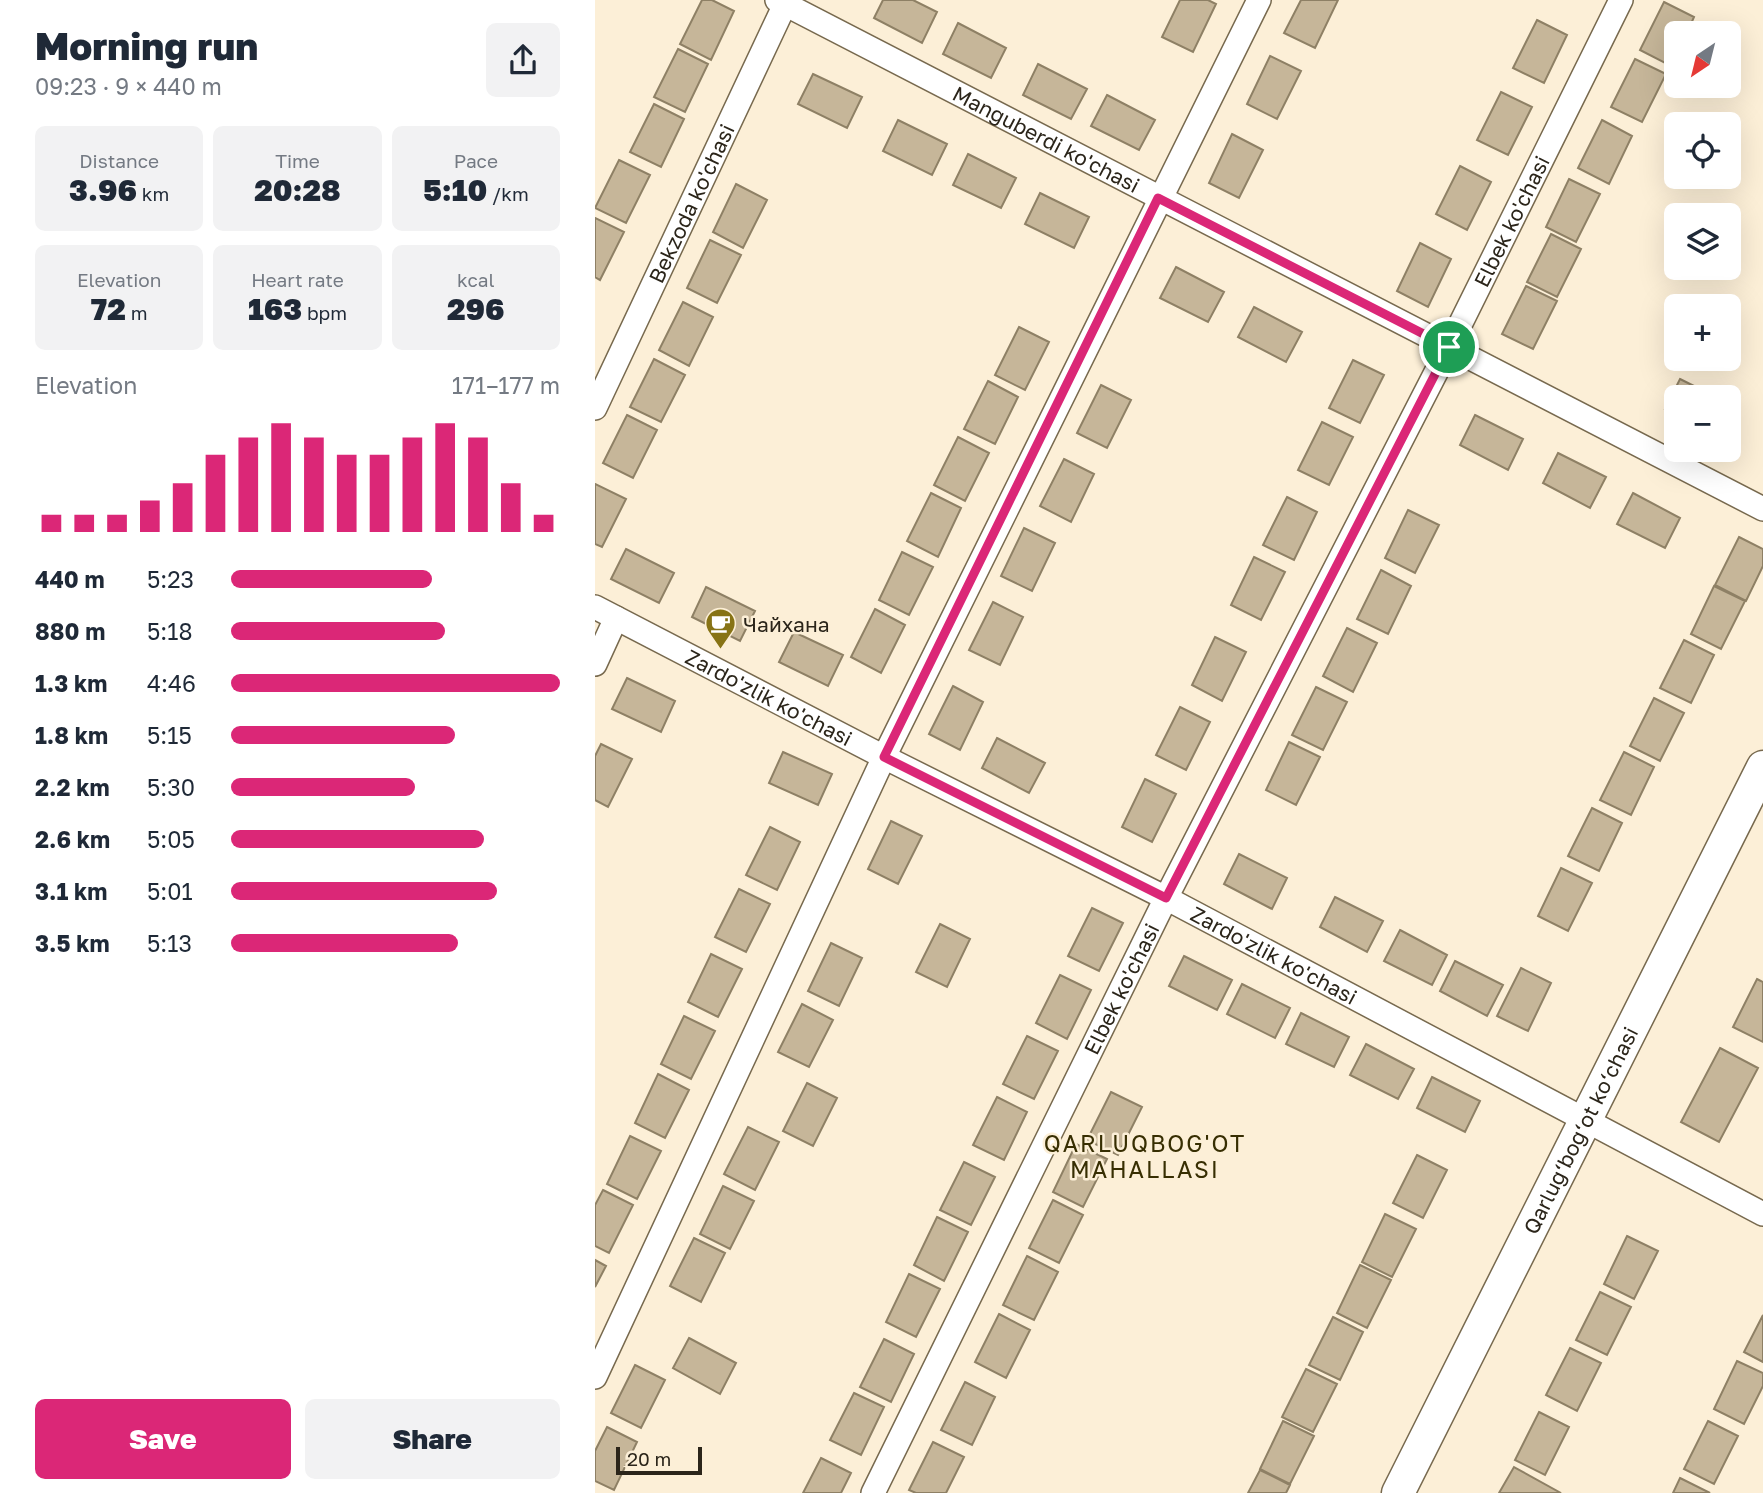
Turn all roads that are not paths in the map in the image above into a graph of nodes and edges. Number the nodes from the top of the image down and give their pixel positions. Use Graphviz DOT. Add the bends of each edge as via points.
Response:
graph roads {
  1 [pos="1259,0"];
  2 [pos="1621,0"];
  3 [pos="783,2"];
  4 [pos="1158,198"];
  5 [pos="1449,347"];
  6 [pos="595,408"];
  7 [pos="1763,509"];
  8 [pos="595,607"];
  9 [pos="616,618"];
  10 [pos="595,664"];
  11 [pos="884,757"];
  12 [pos="1763,767"];
  13 [pos="1166,898"];
  14 [pos="1587,1120"];
  15 [pos="1763,1214"];
  16 [pos="595,1377"];
  17 [pos="873,1493"];
  18 [pos="1398,1493"];
  1 -- 4 [label="street"];
  2 -- 5 [label="street, Elbek ko'chasi"];
  3 -- 4 [label="street, Manguberdi ko'chasi"];
  3 -- 6 [label="street, Bekzoda ko'chasi"];
  4 -- 5 [label="street, Manguberdi ko'chasi"];
  4 -- 11 [label="street"];
  5 -- 7 [label="street, Manguberdi ko'chasi"];
  5 -- 13 [label="street, Elbek ko'chasi"];
  8 -- 9 [label="street, Zardo'zlik ko'chasi"];
  9 -- 10 [label="street"];
  9 -- 11 [label="street, Zardo'zlik ko'chasi"];
  11 -- 13 [label="street, Zardo'zlik ko'chasi"];
  11 -- 16 [label="street"];
  12 -- 14 [label="main road, Qarlug‘bog‘ot ko‘chasi"];
  13 -- 14 [label="street, Zardo'zlik ko'chasi"];
  13 -- 17 [label="street, Elbek ko'chasi"];
  14 -- 15 [label="street, Zardo'zlik ko'chasi"];
  14 -- 18 [label="main road, Qarlug‘bog‘ot ko‘chasi"];
}
